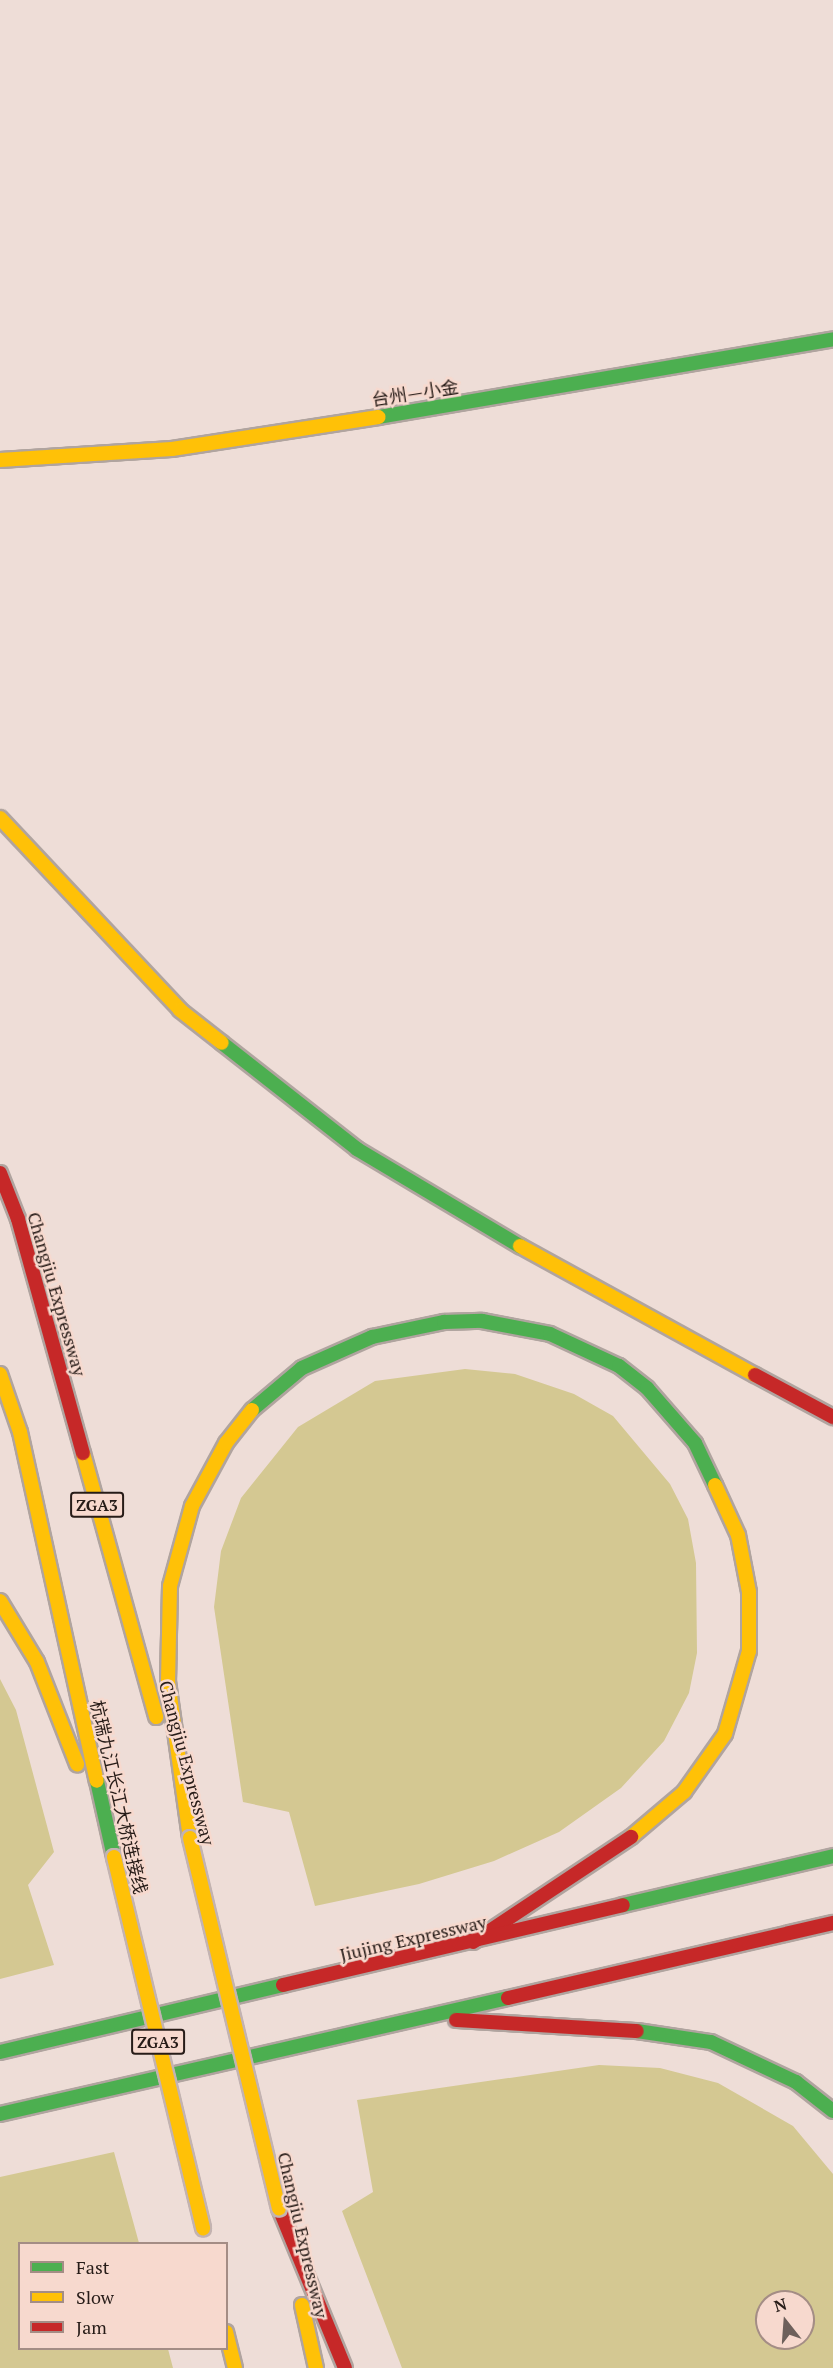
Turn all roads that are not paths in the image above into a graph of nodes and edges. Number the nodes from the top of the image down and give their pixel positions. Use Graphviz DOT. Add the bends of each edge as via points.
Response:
graph roads {
  1 [pos="833,339"];
  2 [pos="0,460"];
  3 [pos="0,818"];
  4 [pos="0,1173"];
  5 [pos="0,1374"];
  6 [pos="833,1417"];
  7 [pos="0,1601"];
  8 [pos="190,1838"];
  9 [pos="833,1856"];
  10 [pos="114,1857"];
  11 [pos="833,1923"];
  12 [pos="473,1942"];
  13 [pos="415,2018"];
  14 [pos="0,2052"];
  15 [pos="833,2111"];
  16 [pos="0,2114"];
  17 [pos="279,2208"];
  18 [pos="205,2242"];
  19 [pos="228,2340"];
  20 [pos="235,2368"];
  21 [pos="316,2368"];
  22 [pos="345,2368"];
  1 -- 2 [label="main road, 台州—小金" via="577,386 172,449"];
  3 -- 6 [label="main road" via="180,1010 357,1149 551,1264"];
  4 -- 8 [label="main road, Changjiu Expressway / ZGA3" via="18,1219"];
  5 -- 10 [label="main road, 杭瑞九江长江大桥连接线 / ZGA3" via="20,1432"];
  7 -- 10 [label="main road" via="37,1662"];
  8 -- 12 [label="main road" via="168,1682 170,1586 192,1506 226,1443 280,1385 372,1337 444,1322 482,1321 550,1334 619,1366 648,1388 695,1443 738,1535 749,1592 749,1651 725,1734 684,1792 633,1836"];
  8 -- 17 [label="main road, Changjiu Expressway / ZGA3, bridge"];
  9 -- 12 [label="main road, Jiujing Expressway"];
  10 -- 18 [label="main road, 杭瑞九江长江大桥连接线 / ZGA3, bridge"];
  11 -- 13 [label="main road"];
  12 -- 14 [label="main road, Jiujing Expressway"];
  13 -- 15 [label="main road" via="608,2027 711,2042 796,2082"];
  13 -- 16 [label="main road"];
  17 -- 21 [label="main road, Changjiu Expressway"];
  17 -- 22 [label="main road"];
  19 -- 20 [label="main road"];
}
